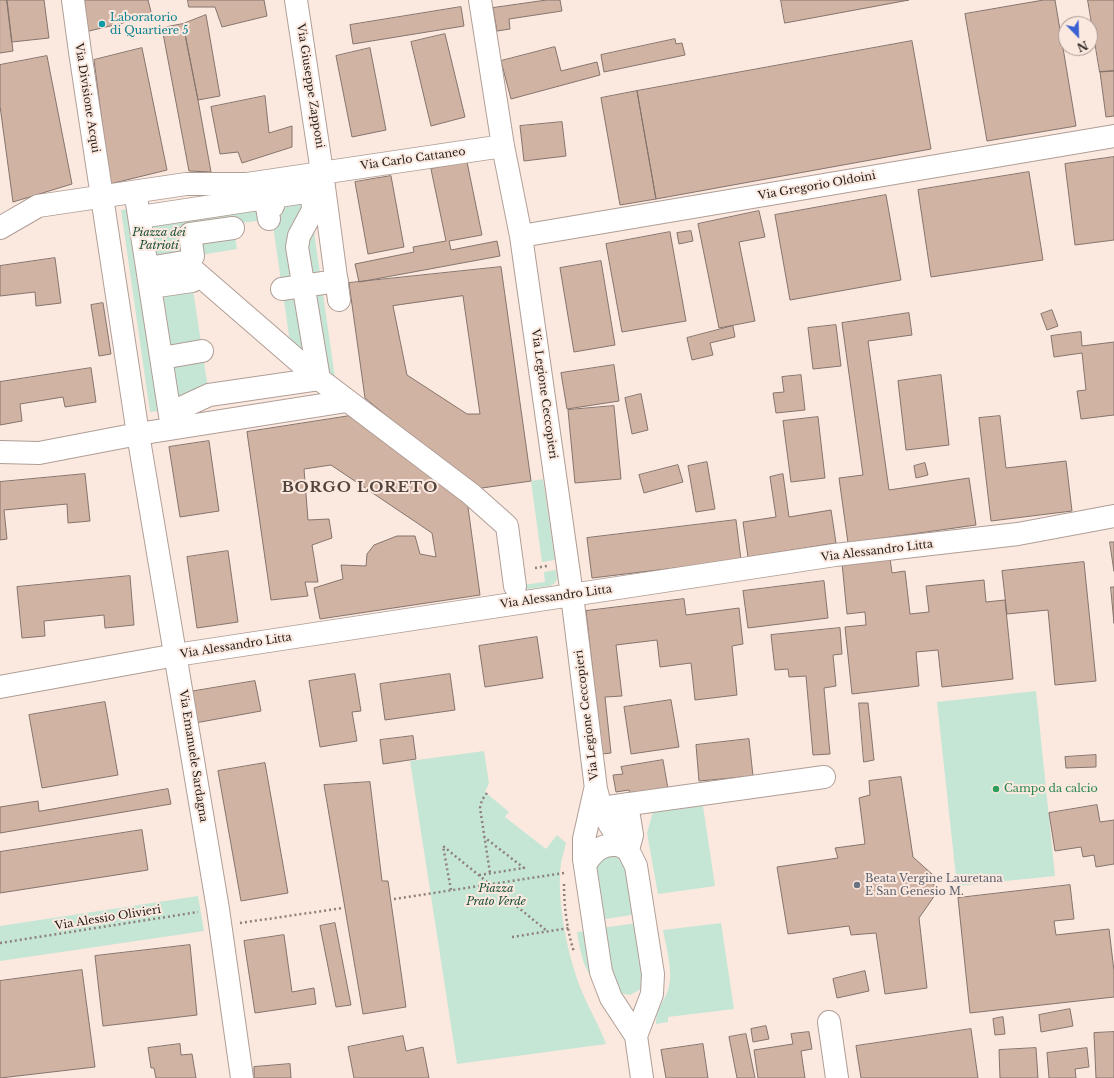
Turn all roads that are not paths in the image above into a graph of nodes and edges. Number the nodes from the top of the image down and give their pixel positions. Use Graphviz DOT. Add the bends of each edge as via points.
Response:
graph roads {
  1 [pos="73,0"];
  2 [pos="296,0"];
  3 [pos="480,0"];
  4 [pos="1114,136"];
  5 [pos="503,146"];
  6 [pos="322,172"];
  7 [pos="134,192"];
  8 [pos="102,196"];
  9 [pos="271,197"];
  10 [pos="140,216"];
  11 [pos="268,219"];
  12 [pos="0,228"];
  13 [pos="233,228"];
  14 [pos="521,236"];
  15 [pos="144,245"];
  16 [pos="110,249"];
  17 [pos="193,256"];
  18 [pos="149,277"];
  19 [pos="192,280"];
  20 [pos="304,286"];
  21 [pos="282,289"];
  22 [pos="202,351"];
  23 [pos="162,358"];
  24 [pos="319,379"];
  25 [pos="347,401"];
  26 [pos="171,420"];
  27 [pos="138,434"];
  28 [pos="0,452"];
  29 [pos="1114,516"];
  30 [pos="514,578"];
  31 [pos="572,595"];
  32 [pos="176,655"];
  33 [pos="0,687"];
  34 [pos="824,777"];
  35 [pos="598,798"];
  36 [pos="627,804"];
  37 [pos="628,850"];
  38 [pos="585,865"];
  39 [pos="652,987"];
  40 [pos="608,991"];
  41 [pos="829,1022"];
  42 [pos="636,1036"];
  43 [pos="242,1078"];
  44 [pos="642,1078"];
  45 [pos="837,1078"];
  1 -- 8 [label="street, Via Divisione Acqui"];
  2 -- 6 [label="street, Via Giuseppe Zapponi"];
  3 -- 5 [label="street, Via Legione Ceccopieri"];
  4 -- 14 [label="street, Via Gregorio Oldoini"];
  5 -- 6 [label="street, Via Carlo Cattaneo"];
  5 -- 14 [label="street, Via Legione Ceccopieri"];
  6 -- 7 [label="street" via="247,184 186,184"];
  6 -- 20 [label="street, Via Giuseppe Zapponi" via="338,291"];
  7 -- 8 [label="street"];
  7 -- 10 [label="street"];
  8 -- 12 [label="street" via="38,206"];
  8 -- 16 [label="street"];
  9 -- 10 [label="street"];
  9 -- 11 [label="street" via="273,206 266,207"];
  9 -- 20 [label="street" via="312,191 314,210 299,236 297,247"];
  10 -- 15 [label="street"];
  13 -- 17 [label="street" via="190,234"];
  14 -- 31 [label="street, Via Legione Ceccopieri"];
  15 -- 16 [label="street"];
  15 -- 18 [label="street"];
  16 -- 27 [label="street"];
  18 -- 19 [label="street"];
  18 -- 23 [label="street"];
  18 -- 24 [label="street" via="184,262"];
  20 -- 21 [label="street"];
  20 -- 24 [label="street"];
  22 -- 23 [label="street"];
  23 -- 26 [label="street"];
  24 -- 25 [label="street"];
  24 -- 26 [label="street" via="209,395"];
  25 -- 26 [label="street"];
  25 -- 30 [label="street" via="471,494 507,526"];
  26 -- 27 [label="street"];
  27 -- 28 [label="street" via="39,453"];
  27 -- 32 [label="street, Via Emanuele Sardagna"];
  29 -- 31 [label="street, Via Alessandro Litta" via="1018,534 835,555"];
  31 -- 32 [label="street, Via Alessandro Litta"];
  31 -- 35 [label="street, Via Legione Ceccopieri"];
  32 -- 33 [label="street, Via Alessandro Litta"];
  32 -- 43 [label="street, Via Emanuele Sardagna"];
  34 -- 36 [label="street"];
  35 -- 36 [label="street"];
  35 -- 37 [label="street" via="610,825"];
  35 -- 38 [label="street" via="584,839"];
  36 -- 37 [label="street" via="632,835"];
  37 -- 38 [label="street" via="616,845 603,847 592,853"];
  37 -- 39 [label="street" via="636,866 653,974"];
  38 -- 40 [label="street" via="601,972"];
  39 -- 40 [label="street" via="632,999 616,997"];
  39 -- 42 [label="street" via="652,994"];
  40 -- 42 [label="street"];
  41 -- 45 [label="street"];
  42 -- 44 [label="street"];
}
